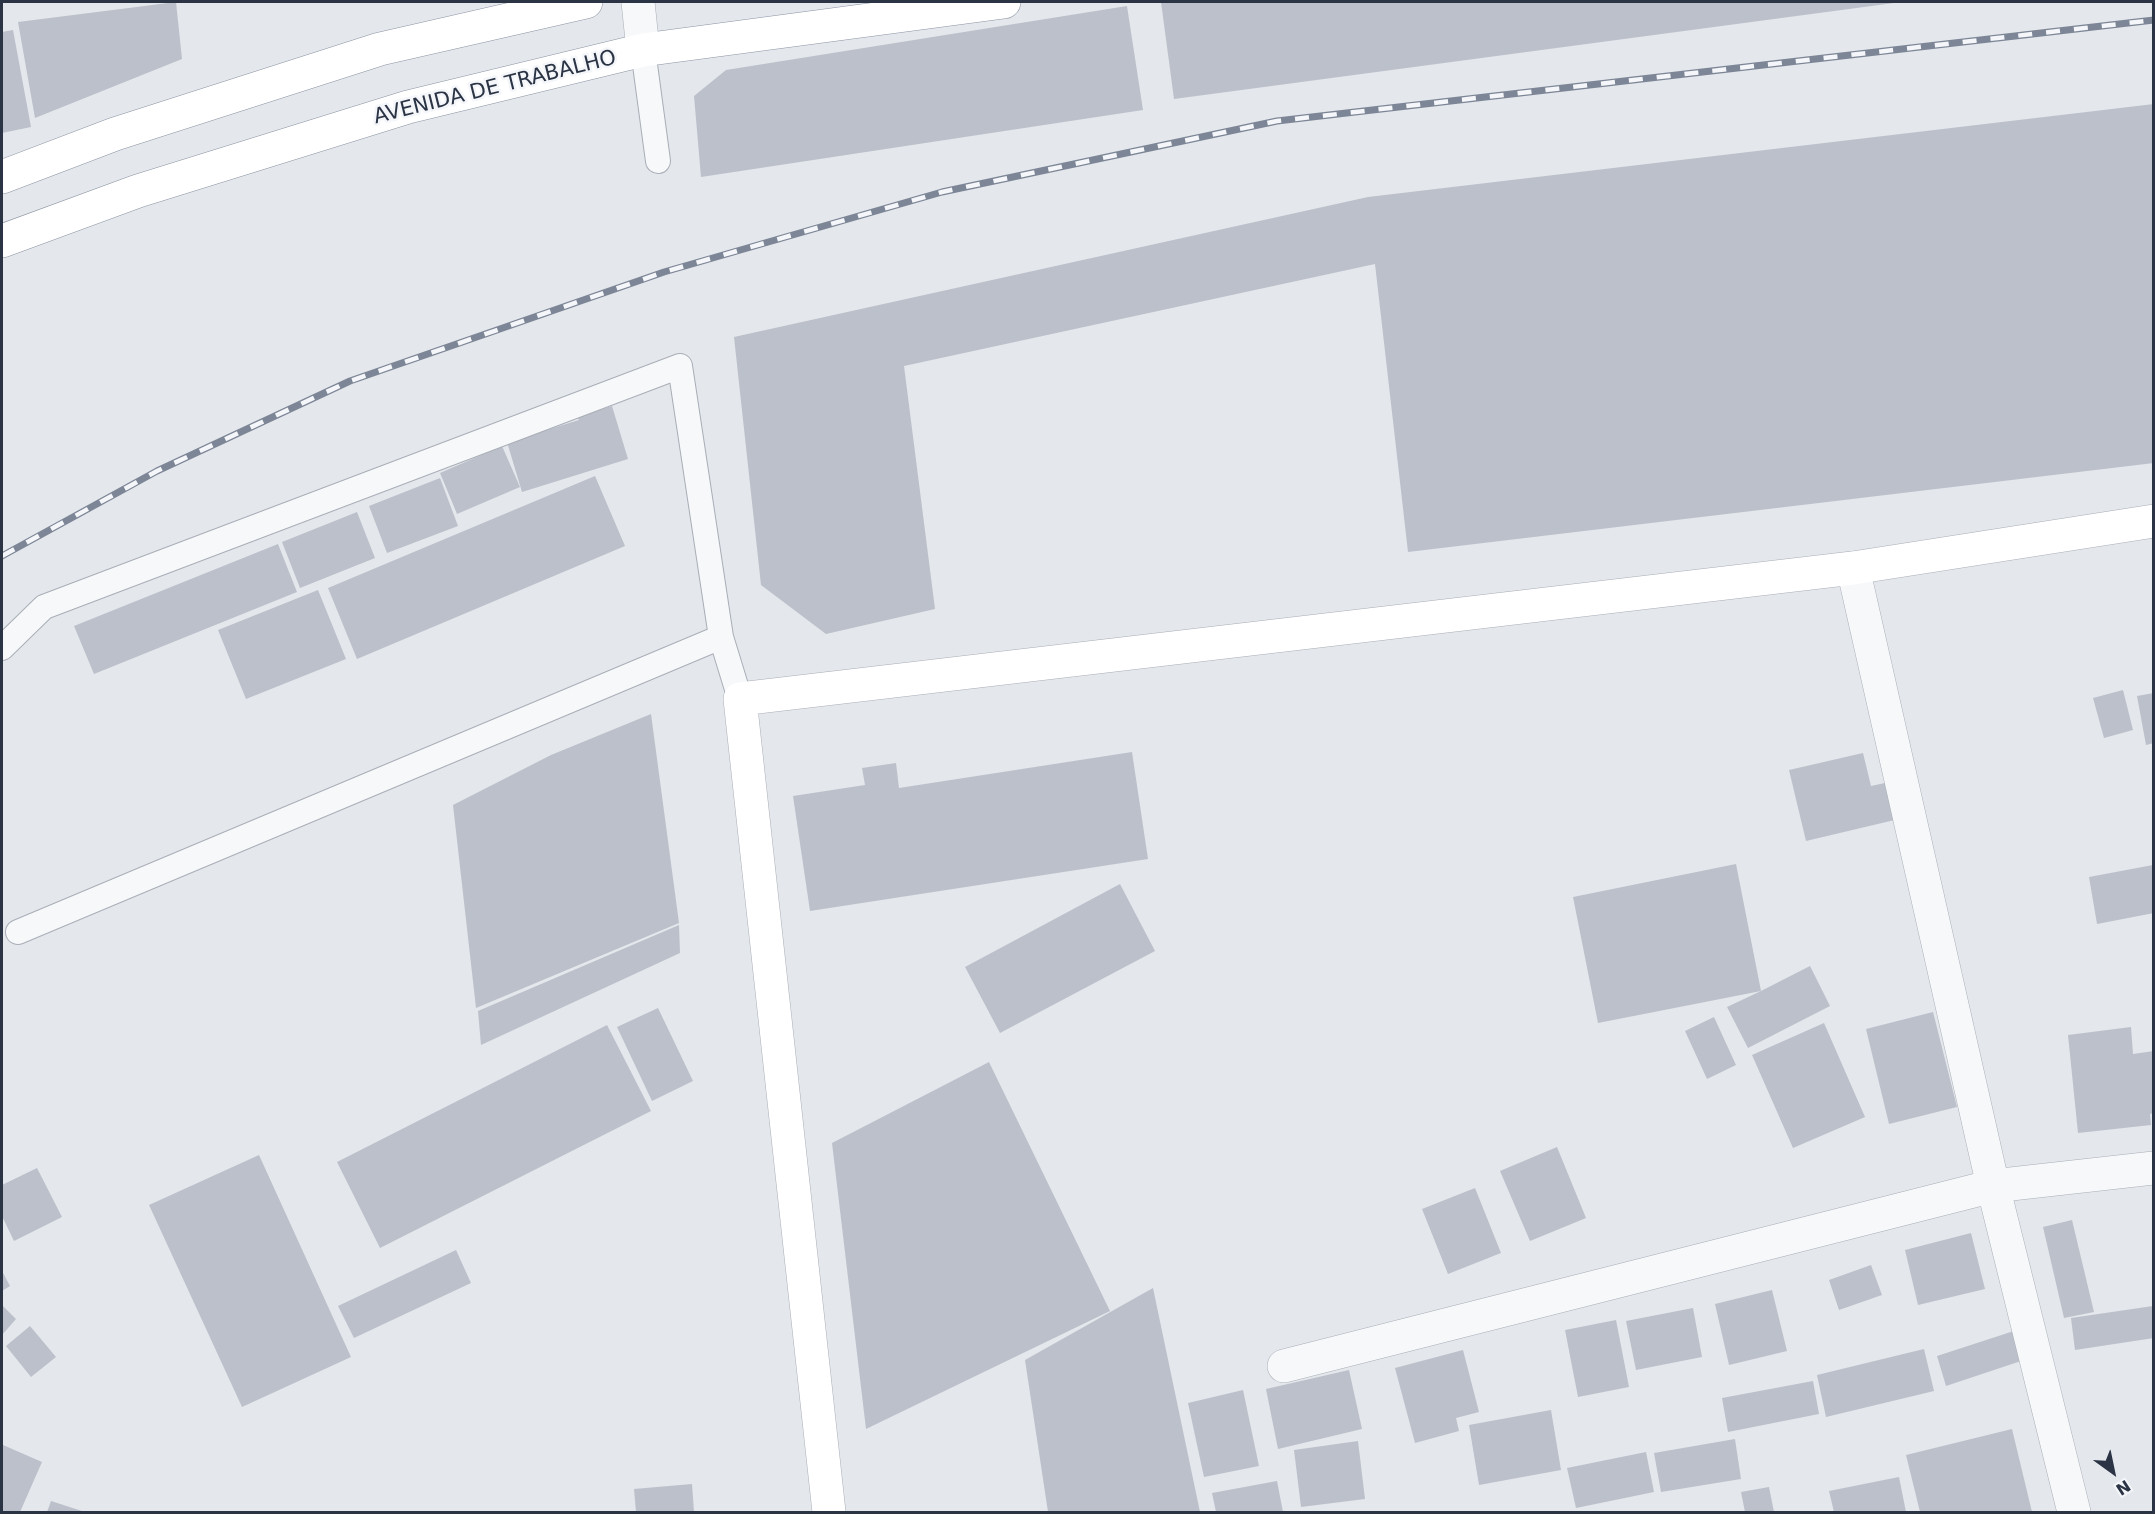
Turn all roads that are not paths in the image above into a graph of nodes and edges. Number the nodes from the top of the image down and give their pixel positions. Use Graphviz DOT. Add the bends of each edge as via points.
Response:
graph roads {
  1 [pos="586,2"];
  2 [pos="638,2"];
  3 [pos="1004,2"];
  4 [pos="643,50"];
  5 [pos="658,161"];
  6 [pos="2,177"];
  7 [pos="2,241"];
  8 [pos="2154,521"];
  9 [pos="1852,567"];
  10 [pos="721,638"];
  11 [pos="2,648"];
  12 [pos="740,699"];
  13 [pos="18,932"];
  14 [pos="2154,1168"];
  15 [pos="1994,1186"];
  16 [pos="1284,1366"];
  17 [pos="829,1512"];
  18 [pos="2074,1512"];
  1 -- 6 [label="main road" via="380,49 115,135"];
  2 -- 4 [label="street"];
  3 -- 4 [label="main road, AVENIDA DE TRABALHO"];
  4 -- 5 [label="lane"];
  4 -- 7 [label="main road, AVENIDA DE TRABALHO" via="408,107 138,191"];
  8 -- 9 [label="main road"];
  9 -- 12 [label="main road"];
  9 -- 15 [label="street"];
  10 -- 11 [label="lane" via="681,366 44,607"];
  10 -- 12 [label="lane"];
  10 -- 13 [label="lane"];
  12 -- 17 [label="main road"];
  14 -- 15 [label="street"];
  15 -- 16 [label="street"];
  15 -- 18 [label="street"];
}
